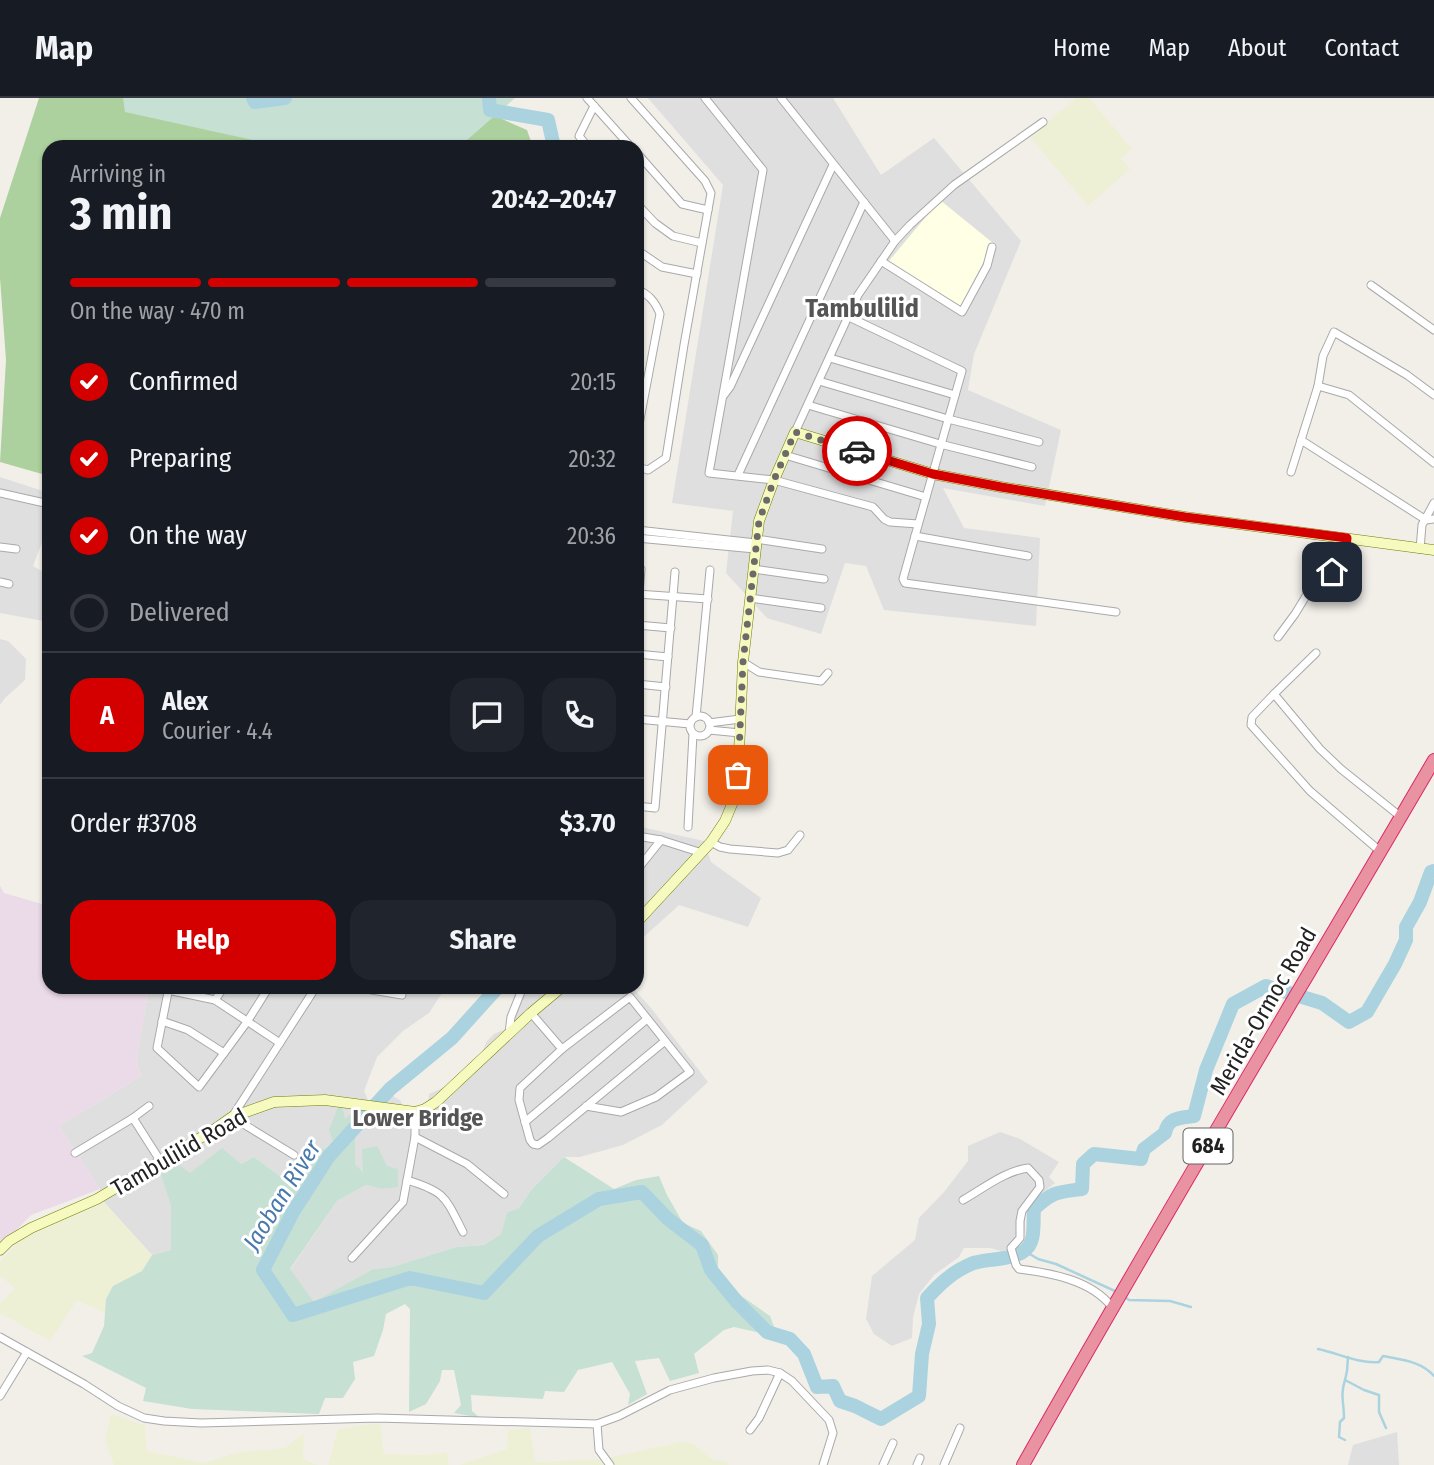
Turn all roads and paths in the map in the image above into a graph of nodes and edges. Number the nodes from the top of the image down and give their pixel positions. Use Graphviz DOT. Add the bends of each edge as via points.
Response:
graph roads {
  1 [pos="587,98"];
  2 [pos="631,98"];
  3 [pos="705,98"];
  4 [pos="781,98"];
  5 [pos="594,106"];
  6 [pos="1043,122"];
  7 [pos="582,140"];
  8 [pos="625,140"];
  9 [pos="644,161"];
  10 [pos="833,165"];
  11 [pos="864,202"];
  12 [pos="708,210"];
  13 [pos="644,212"];
  14 [pos="895,241"];
  15 [pos="702,243"];
  16 [pos="992,247"];
  17 [pos="644,255"];
  18 [pos="881,261"];
  19 [pos="697,274"];
  20 [pos="1371,285"];
  21 [pos="644,293"];
  22 [pos="849,317"];
  23 [pos="1434,330"];
  24 [pos="830,358"];
  25 [pos="819,382"];
  26 [pos="1318,386"];
  27 [pos="954,395"];
  28 [pos="1434,395"];
  29 [pos="644,398"];
  30 [pos="722,398"];
  31 [pos="808,404"];
  32 [pos="948,419"];
  33 [pos="795,432"];
  34 [pos="1301,440"];
  35 [pos="1039,442"];
  36 [pos="940,444"];
  37 [pos="785,455"];
  38 [pos="1434,463"];
  39 [pos="1032,467"];
  40 [pos="644,469"];
  41 [pos="1291,472"];
  42 [pos="933,474"];
  43 [pos="738,475"];
  44 [pos="774,480"];
  45 [pos="0,493"];
  46 [pos="926,497"];
  47 [pos="42,502"];
  48 [pos="1434,503"];
  49 [pos="1430,519"];
  50 [pos="918,524"];
  51 [pos="644,531"];
  52 [pos="915,536"];
  53 [pos="644,537"];
  54 [pos="1347,538"];
  55 [pos="755,544"];
  56 [pos="0,547"];
  57 [pos="16,549"];
  58 [pos="822,549"];
  59 [pos="1420,549"];
  60 [pos="1434,550"];
  61 [pos="1028,556"];
  62 [pos="753,569"];
  63 [pos="710,570"];
  64 [pos="675,572"];
  65 [pos="824,579"];
  66 [pos="0,582"];
  67 [pos="9,584"];
  68 [pos="644,594"];
  69 [pos="673,596"];
  70 [pos="750,598"];
  71 [pos="708,599"];
  72 [pos="821,608"];
  73 [pos="1116,612"];
  74 [pos="644,626"];
  75 [pos="671,628"];
  76 [pos="1278,637"];
  77 [pos="1316,653"];
  78 [pos="644,655"];
  79 [pos="668,657"];
  80 [pos="743,662"];
  81 [pos="828,673"];
  82 [pos="644,685"];
  83 [pos="666,687"];
  84 [pos="1274,694"];
  85 [pos="696,717"];
  86 [pos="740,719"];
  87 [pos="644,720"];
  88 [pos="663,721"];
  89 [pos="690,724"];
  90 [pos="709,727"];
  91 [pos="740,733"];
  92 [pos="694,734"];
  93 [pos="1434,760"];
  94 [pos="644,807"];
  95 [pos="1401,817"];
  96 [pos="688,827"];
  97 [pos="800,835"];
  98 [pos="644,837"];
  99 [pos="661,840"];
  100 [pos="711,842"];
  101 [pos="1381,852"];
  102 [pos="702,853"];
  103 [pos="644,861"];
  104 [pos="644,914"];
  105 [pos="168,994"];
  106 [pos="192,994"];
  107 [pos="219,994"];
  108 [pos="264,994"];
  109 [pos="312,994"];
  110 [pos="396,994"];
  111 [pos="520,994"];
  112 [pos="554,994"];
  113 [pos="402,995"];
  114 [pos="215,1000"];
  115 [pos="531,1013"];
  116 [pos="647,1019"];
  117 [pos="162,1021"];
  118 [pos="247,1021"];
  119 [pos="509,1034"];
  120 [pos="665,1041"];
  121 [pos="280,1043"];
  122 [pos="562,1049"];
  123 [pos="224,1054"];
  124 [pos="149,1106"];
  125 [pos="586,1106"];
  126 [pos="415,1112"];
  127 [pos="232,1117"];
  128 [pos="133,1118"];
  129 [pos="525,1122"];
  130 [pos="415,1137"];
  131 [pos="75,1153"];
  132 [pos="294,1155"];
  133 [pos="161,1162"];
  134 [pos="407,1180"];
  135 [pos="504,1194"];
  136 [pos="963,1200"];
  137 [pos="463,1232"];
  138 [pos="0,1250"];
  139 [pos="352,1258"];
  140 [pos="1114,1305"];
  141 [pos="0,1337"];
  142 [pos="27,1352"];
  143 [pos="780,1373"];
  144 [pos="0,1396"];
  145 [pos="597,1424"];
  146 [pos="960,1428"];
  147 [pos="750,1430"];
  148 [pos="893,1443"];
  149 [pos="610,1465"];
  150 [pos="822,1465"];
  151 [pos="883,1465"];
  152 [pos="944,1465"];
  153 [pos="1023,1465"];
  1 -- 5 [label="street"];
  2 -- 12 [label="street" via="705,181 711,193"];
  3 -- 30 [label="street" via="763,170"];
  4 -- 10 [label="street"];
  5 -- 7 [label="street" via="579,136"];
  5 -- 8 [label="street"];
  6 -- 14 [label="street" via="954,185"];
  9 -- 12 [label="street" via="682,204"];
  10 -- 11 [label="street"];
  10 -- 30 [label="street"];
  11 -- 14 [label="street"];
  11 -- 43 [label="street"];
  12 -- 15 [label="street"];
  13 -- 15 [label="street" via="673,236"];
  14 -- 18 [label="street"];
  15 -- 19 [label="street"];
  16 -- 18 [label="street" via="962,312"];
  17 -- 19 [label="street" via="662,267"];
  18 -- 22 [label="street"];
  19 -- 40 [label="street" via="666,458"];
  20 -- 23 [label="street"];
  21 -- 29 [label="street" via="660,314"];
  22 -- 24 [label="street"];
  22 -- 27 [label="street" via="962,371"];
  24 -- 25 [label="street"];
  24 -- 27 [label="street"];
  25 -- 31 [label="street"];
  25 -- 32 [label="street"];
  26 -- 28 [label="street" via="1323,356 1334,332"];
  26 -- 34 [label="street"];
  26 -- 38 [label="street" via="1349,396"];
  27 -- 32 [label="street"];
  30 -- 43 [label="street" via="709,472"];
  31 -- 33 [label="street"];
  31 -- 36 [label="street"];
  32 -- 35 [label="street"];
  32 -- 36 [label="street"];
  33 -- 37 [label="street"];
  33 -- 42 [label="street"];
  34 -- 41 [label="street"];
  34 -- 49 [label="street"];
  36 -- 39 [label="street"];
  36 -- 42 [label="street"];
  37 -- 44 [label="street"];
  37 -- 46 [label="street"];
  42 -- 46 [label="street"];
  42 -- 54 [label="street" via="1185,517"];
  43 -- 44 [label="street"];
  44 -- 50 [label="street" via="873,507 890,522"];
  44 -- 55 [label="street"];
  45 -- 47 [label="street"];
  46 -- 50 [label="street"];
  48 -- 49 [label="street"];
  49 -- 59 [label="street" via="1422,525"];
  50 -- 52 [label="street"];
  51 -- 55 [label="street"];
  52 -- 61 [label="street"];
  52 -- 73 [label="street" via="905,583"];
  53 -- 55 [label="street"];
  54 -- 59 [label="street"];
  54 -- 76 [label="street" via="1345,556 1306,596"];
  55 -- 58 [label="street"];
  55 -- 62 [label="street"];
  56 -- 57 [label="street"];
  59 -- 60 [label="street"];
  62 -- 65 [label="street"];
  62 -- 70 [label="street"];
  63 -- 71 [label="street"];
  64 -- 69 [label="street"];
  66 -- 67 [label="street"];
  68 -- 69 [label="street"];
  69 -- 71 [label="street"];
  69 -- 75 [label="street"];
  70 -- 72 [label="street"];
  70 -- 80 [label="street"];
  71 -- 85 [label="street"];
  74 -- 75 [label="street"];
  75 -- 79 [label="street"];
  77 -- 84 [label="street"];
  78 -- 79 [label="street"];
  79 -- 83 [label="street"];
  80 -- 81 [label="street" via="759,672 821,681"];
  80 -- 86 [label="street"];
  82 -- 83 [label="street"];
  83 -- 88 [label="street"];
  84 -- 95 [label="street" via="1320,749"];
  84 -- 101 [label="street" via="1252,717 1251,725 1310,791"];
  85 -- 89 [label="street"];
  85 -- 90 [label="street" via="705,718"];
  86 -- 90 [label="street"];
  86 -- 91 [label="street"];
  87 -- 88 [label="street"];
  88 -- 89 [label="street"];
  88 -- 94 [label="street" via="655,808"];
  89 -- 92 [label="street"];
  90 -- 91 [label="street"];
  90 -- 92 [label="street" via="704,735"];
  91 -- 100 [label="street" via="735,797"];
  92 -- 96 [label="street"];
  93 -- 95 [label="highway, Merida-Ormoc Road / 684"];
  95 -- 101 [label="highway, Merida-Ormoc Road / 684"];
  97 -- 100 [label="street" via="788,850 778,853 730,849"];
  98 -- 99 [label="street"];
  99 -- 102 [label="street"];
  99 -- 103 [label="street"];
  100 -- 102 [label="street"];
  101 -- 140 [label="highway, Merida-Ormoc Road / 684"];
  102 -- 104 [label="street"];
  105 -- 117 [label="street"];
  106 -- 114 [label="street"];
  107 -- 114 [label="street"];
  108 -- 118 [label="street"];
  109 -- 121 [label="street"];
  110 -- 113 [label="street"];
  111 -- 119 [label="street"];
  112 -- 115 [label="street"];
  114 -- 118 [label="street"];
  115 -- 119 [label="street"];
  115 -- 122 [label="street"];
  116 -- 120 [label="street"];
  116 -- 122 [label="street" via="629,997"];
  116 -- 129 [label="street"];
  117 -- 123 [label="street" via="188,1030"];
  117 -- 123 [label="street" via="158,1048 199,1087"];
  118 -- 121 [label="street"];
  118 -- 123 [label="street"];
  119 -- 126 [label="street" via="436,1102"];
  120 -- 125 [label="street"];
  120 -- 125 [label="street" via="690,1072 656,1097 621,1112"];
  121 -- 127 [label="street"];
  122 -- 129 [label="street" via="520,1088"];
  124 -- 128 [label="street"];
  125 -- 129 [label="street" via="538,1145 530,1140"];
  126 -- 127 [label="street, Tambulilid Road" via="312,1100 274,1102"];
  126 -- 130 [label="street"];
  127 -- 132 [label="street"];
  127 -- 133 [label="street, Tambulilid Road"];
  128 -- 131 [label="street"];
  128 -- 133 [label="street"];
  130 -- 134 [label="street"];
  130 -- 135 [label="street" via="467,1164"];
  133 -- 138 [label="street, Tambulilid Road" via="97,1199 31,1228"];
  134 -- 137 [label="street" via="439,1193"];
  134 -- 139 [label="street" via="403,1202"];
  136 -- 140 [label="street" via="1017,1169 1028,1168 1039,1180 1039,1189 1022,1211 1020,1238 1011,1248 1016,1265 1077,1283"];
  140 -- 153 [label="highway, Merida-Ormoc Road / 684"];
  141 -- 142 [label="street"];
  142 -- 144 [label="street"];
  142 -- 145 [label="street" via="118,1406 164,1421 377,1418"];
  143 -- 145 [label="street" via="751,1371 670,1390"];
  143 -- 147 [label="street"];
  143 -- 150 [label="street" via="829,1420 833,1433"];
  145 -- 149 [label="street" via="599,1450"];
  146 -- 152 [label="street"];
  148 -- 151 [label="street"];
}
